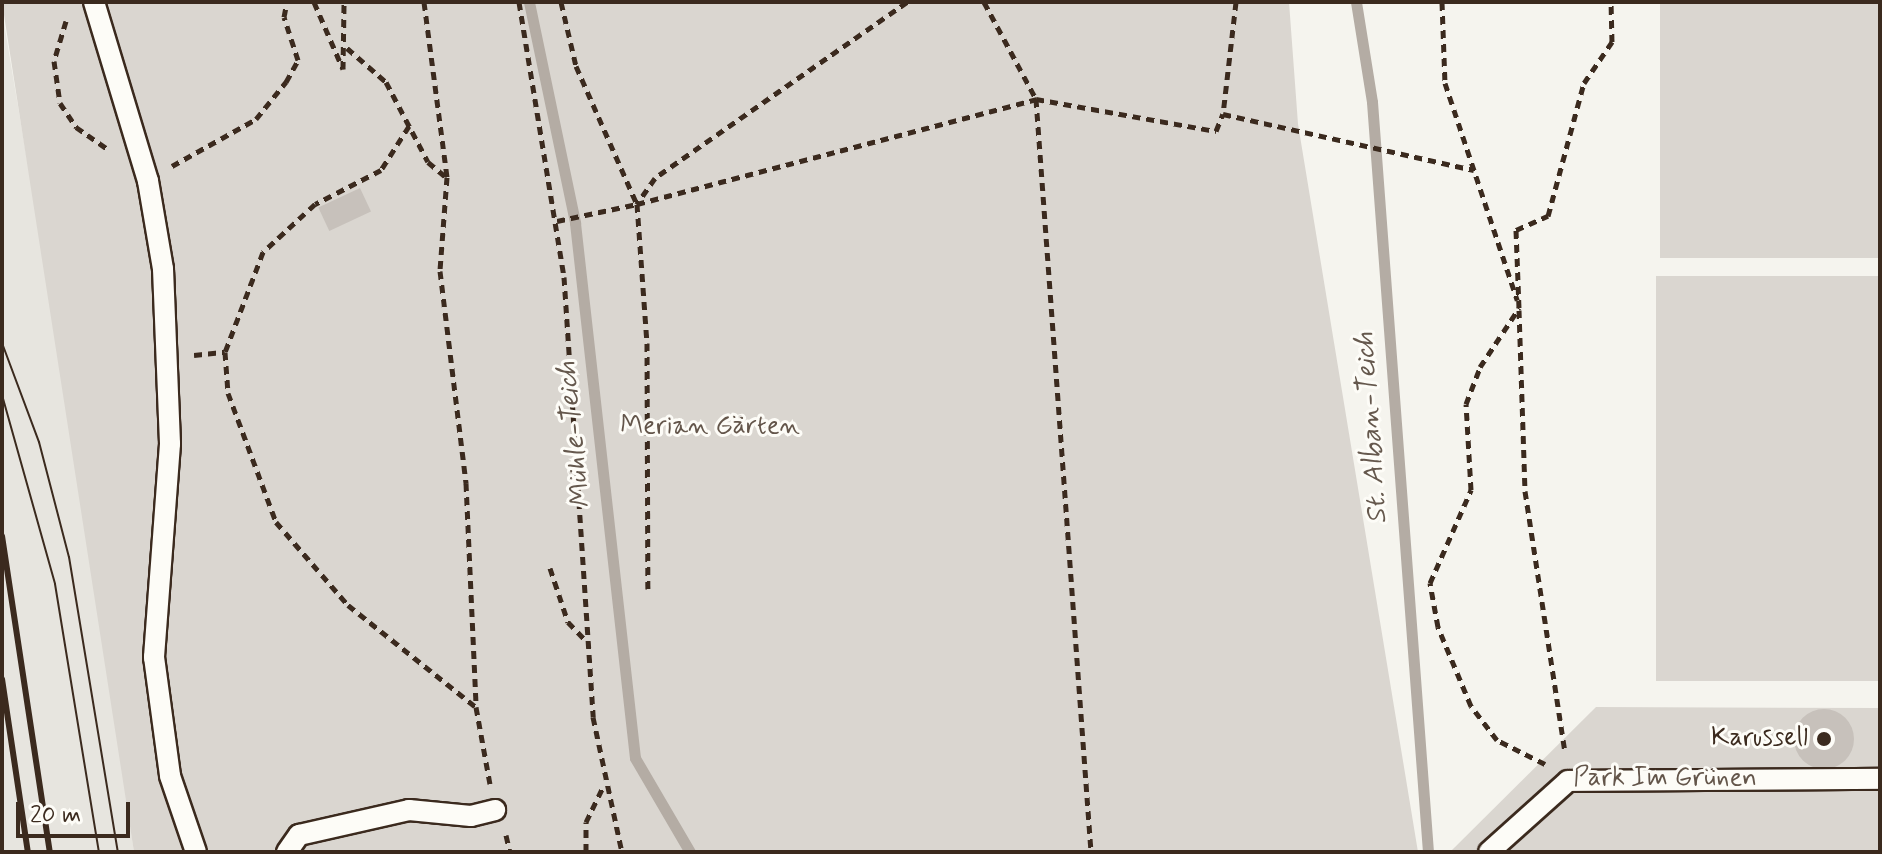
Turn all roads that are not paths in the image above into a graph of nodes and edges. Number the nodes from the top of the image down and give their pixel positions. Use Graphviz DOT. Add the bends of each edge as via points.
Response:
graph roads {
  1 [pos="94,2"];
  2 [pos="1880,779"];
  3 [pos="495,810"];
  4 [pos="196,852"];
  5 [pos="287,852"];
  6 [pos="1489,852"];
  1 -- 4 [label="lane" via="148,181 170,356 155,672 170,776"];
  2 -- 6 [label="lane" via="1568,781"];
  3 -- 5 [label="lane" via="471,816 409,810 299,835"];
}
